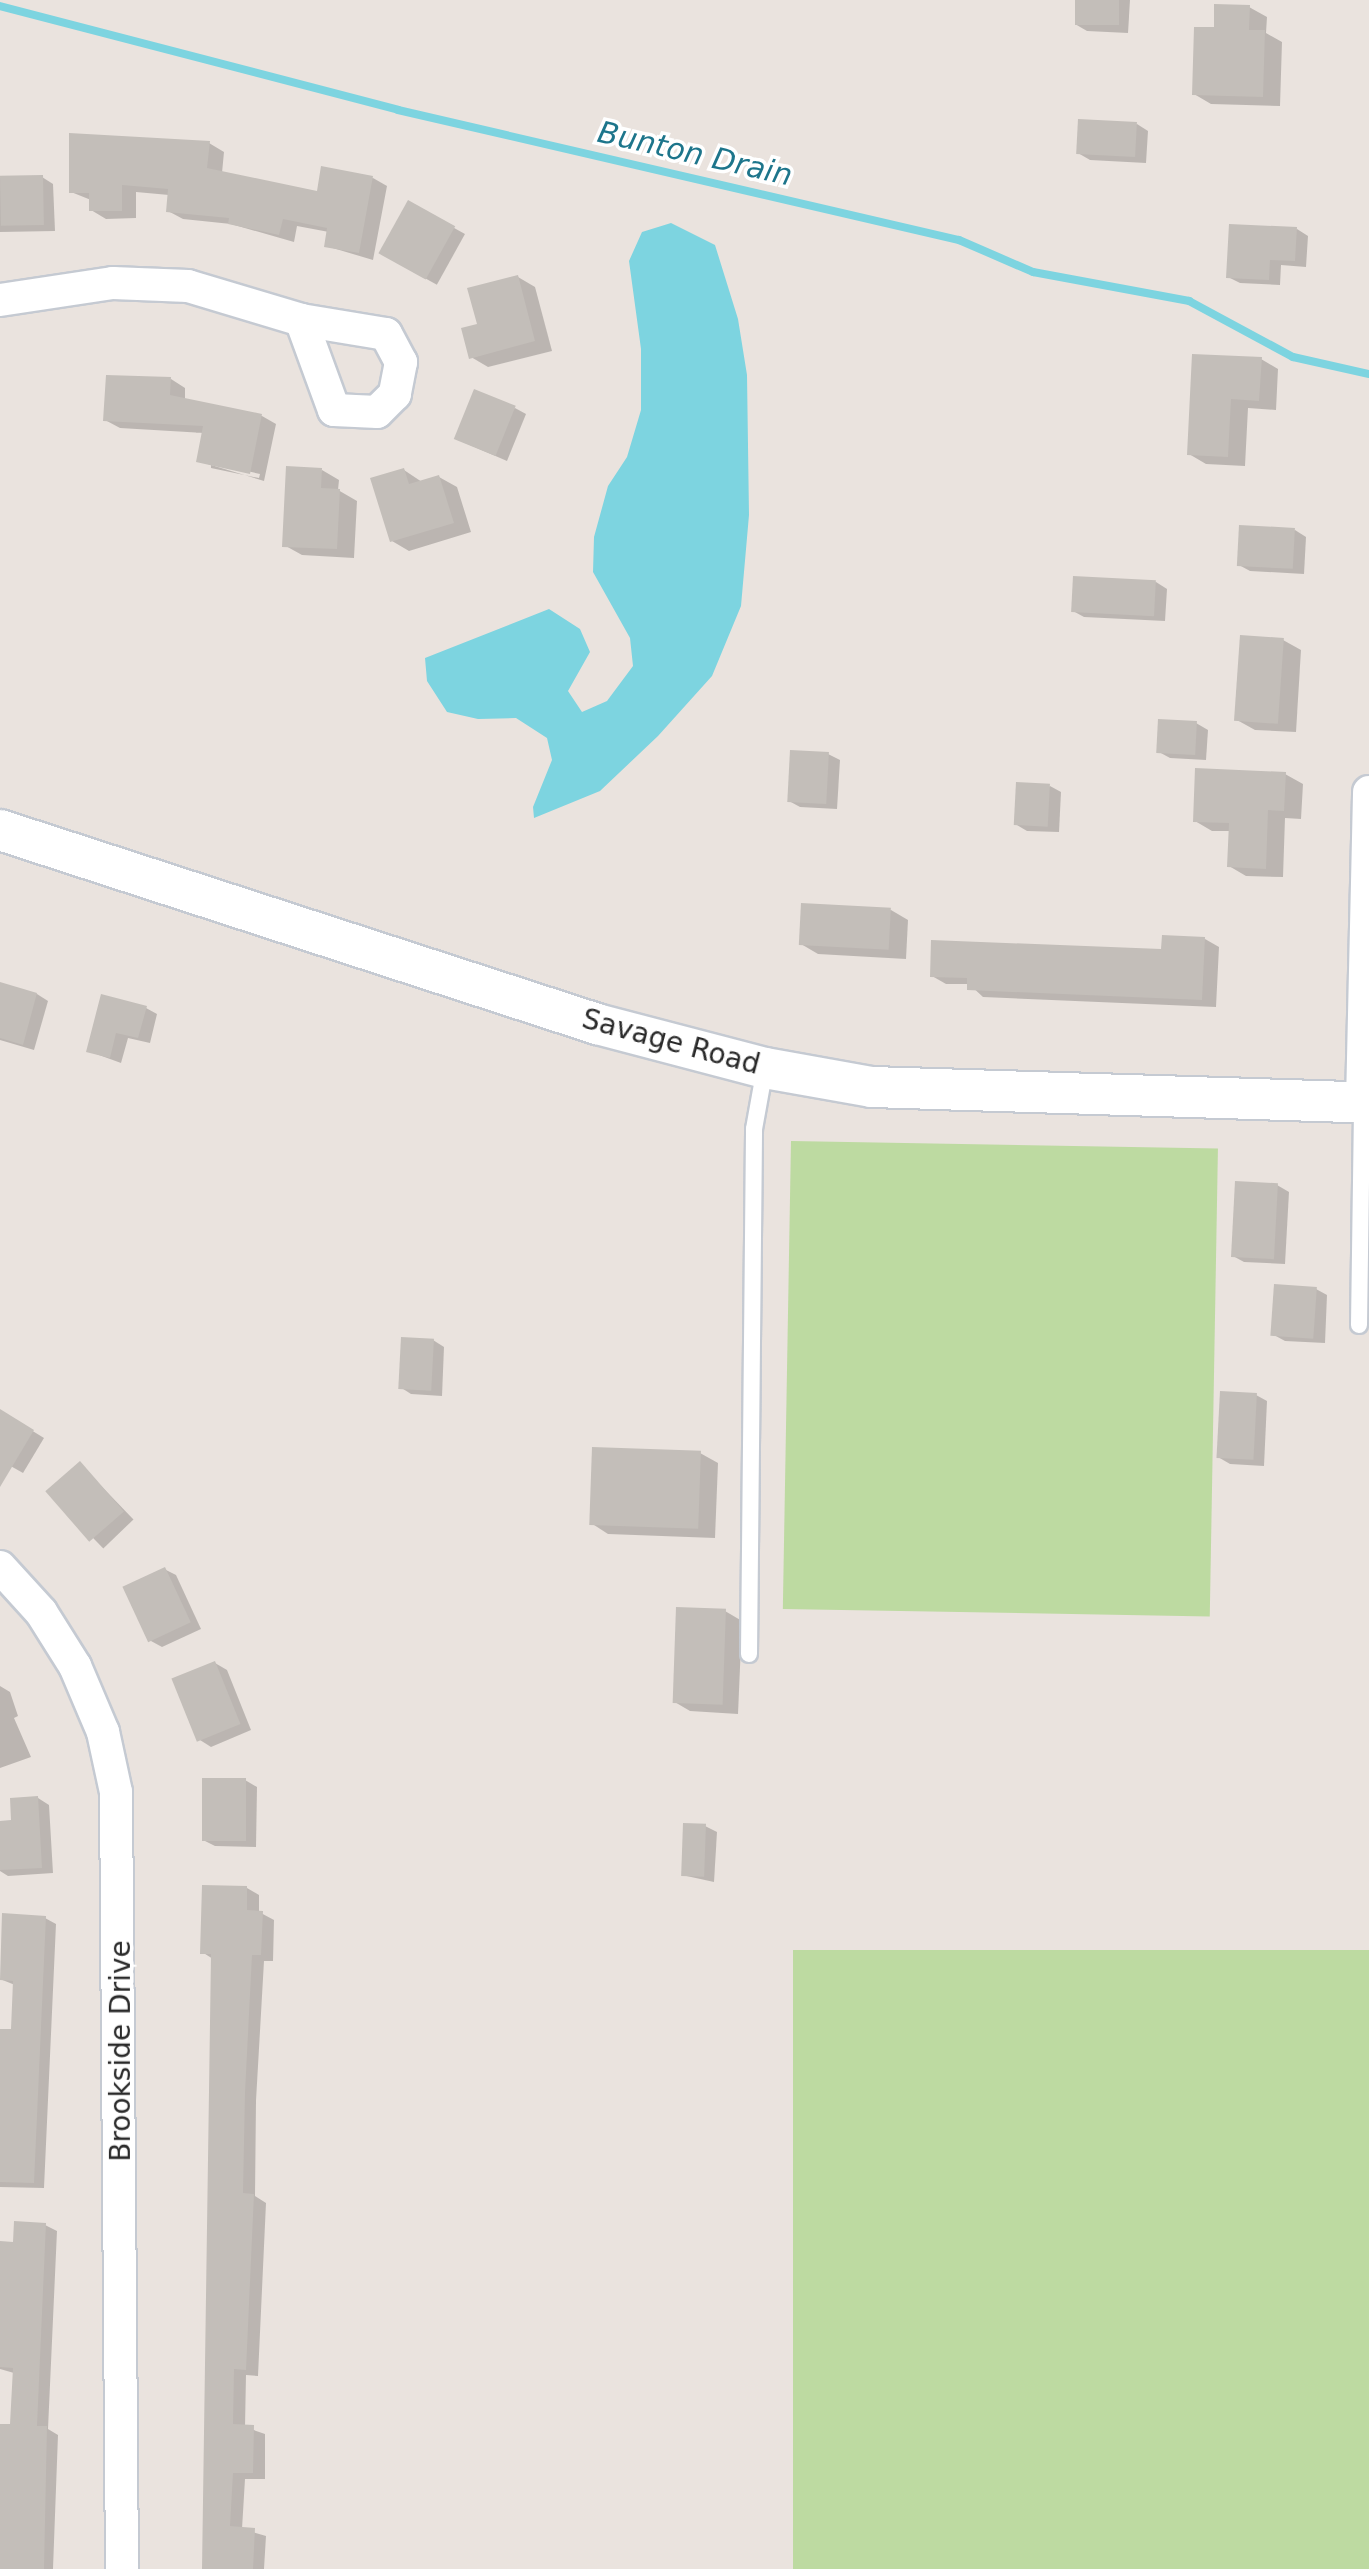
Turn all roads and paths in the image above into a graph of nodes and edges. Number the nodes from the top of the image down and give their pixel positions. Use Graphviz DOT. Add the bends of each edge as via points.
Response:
graph roads {
  1 [pos="0,300"];
  2 [pos="301,320"];
  3 [pos="1369,792"];
  4 [pos="0,830"];
  5 [pos="765,1068"];
  6 [pos="1366,1103"];
  7 [pos="1359,1325"];
  8 [pos="0,1567"];
  9 [pos="749,1654"];
  10 [pos="122,2569"];
  1 -- 2 [label="street" via="113,283 188,286"];
  3 -- 6 [label="street"];
  4 -- 5 [label="street, Savage Road" via="597,1024"];
  5 -- 6 [label="street, Savage Road" via="872,1087"];
  5 -- 9 [label="lane" via="754,1129"];
  6 -- 7 [label="lane"];
  8 -- 10 [label="street, Brookside Drive" via="41,1612 75,1666 103,1732 116,1792"];
}
